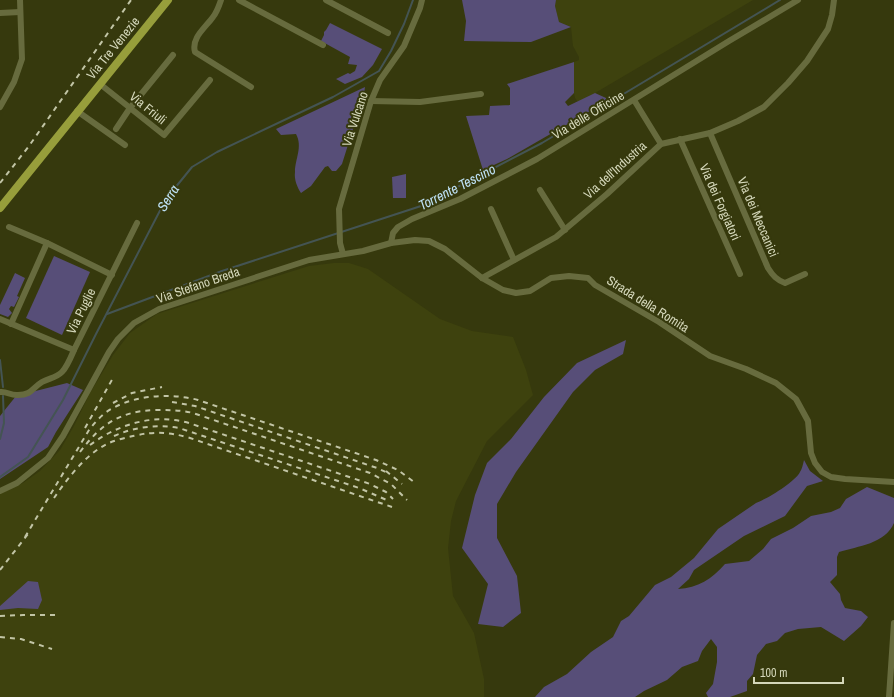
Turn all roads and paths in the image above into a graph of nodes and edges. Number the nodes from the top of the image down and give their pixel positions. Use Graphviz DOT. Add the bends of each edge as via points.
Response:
graph roads {
  1 [pos="20,0"];
  2 [pos="168,0"];
  3 [pos="221,0"];
  4 [pos="239,0"];
  5 [pos="326,0"];
  6 [pos="422,0"];
  7 [pos="798,0"];
  8 [pos="834,0"];
  9 [pos="20,12"];
  10 [pos="0,13"];
  11 [pos="388,33"];
  12 [pos="323,45"];
  13 [pos="173,55"];
  14 [pos="210,80"];
  15 [pos="100,84"];
  16 [pos="251,87"];
  17 [pos="481,94"];
  18 [pos="634,100"];
  19 [pos="371,101"];
  20 [pos="0,107"];
  21 [pos="130,108"];
  22 [pos="77,111"];
  23 [pos="116,129"];
  24 [pos="710,133"];
  25 [pos="680,140"];
  26 [pos="661,144"];
  27 [pos="125,145"];
  28 [pos="540,190"];
  29 [pos="0,208"];
  30 [pos="491,209"];
  31 [pos="137,223"];
  32 [pos="9,228"];
  33 [pos="565,230"];
  34 [pos="46,243"];
  35 [pos="391,243"];
  36 [pos="343,254"];
  37 [pos="514,260"];
  38 [pos="112,274"];
  39 [pos="740,274"];
  40 [pos="805,274"];
  41 [pos="482,278"];
  42 [pos="0,319"];
  43 [pos="11,324"];
  44 [pos="74,350"];
  45 [pos="0,392"];
  46 [pos="892,484"];
  47 [pos="0,491"];
  48 [pos="894,623"];
  49 [pos="889,697"];
  1 -- 9 [label="street"];
  2 -- 15 [label="main road, Via Tre Venezie"];
  3 -- 16 [label="street" via="214,16 196,38 195,52"];
  4 -- 12 [label="street"];
  5 -- 11 [label="street"];
  6 -- 19 [label="street, Via Vulcano" via="404,46 380,80"];
  7 -- 18 [label="street, Via delle Officine"];
  8 -- 24 [label="street, Via dell'Industria" via="828,29 807,61 788,83 764,107"];
  9 -- 10 [label="street"];
  9 -- 20 [label="street" via="22,59 14,82"];
  13 -- 21 [label="street"];
  14 -- 21 [label="street, Via Friuli" via="164,135"];
  15 -- 21 [label="street, Via Friuli"];
  15 -- 22 [label="main road, Via Tre Venezie"];
  17 -- 19 [label="street" via="420,102"];
  18 -- 26 [label="street"];
  18 -- 35 [label="street, Via delle Officine" via="537,159 460,199 412,218 398,227 393,233"];
  19 -- 36 [label="street, Via Vulcano" via="339,210"];
  21 -- 23 [label="street"];
  22 -- 27 [label="street"];
  22 -- 29 [label="main road, Via Tre Venezie"];
  24 -- 25 [label="street, Via dell'Industria"];
  24 -- 40 [label="street, Via dei Meccanici" via="772,274 785,283"];
  25 -- 26 [label="street, Via dell'Industria"];
  25 -- 39 [label="street, Via dei Forgiatori"];
  26 -- 33 [label="street, Via dell'Industria"];
  28 -- 33 [label="street"];
  30 -- 37 [label="street"];
  31 -- 38 [label="street, Via Puglie"];
  32 -- 34 [label="street"];
  33 -- 37 [label="street, Via dell'Industria"];
  34 -- 38 [label="street"];
  34 -- 43 [label="street"];
  35 -- 36 [label="street, Strada della Romita"];
  35 -- 41 [label="street, Strada della Romita" via="415,240 429,242 445,249"];
  36 -- 47 [label="street, Via Stefano Breda" via="309,260 159,309 134,323 109,352 63,436 48,458 34,471"];
  37 -- 41 [label="street, Via dell'Industria"];
  38 -- 44 [label="street, Via Puglie"];
  41 -- 46 [label="street, Strada della Romita" via="503,290 516,293 530,291 551,278 588,278 710,356 776,383 796,399 808,421 814,463 822,472 831,477"];
  42 -- 43 [label="street, Via Puglie"];
  43 -- 44 [label="street, Via Puglie"];
  44 -- 45 [label="street" via="63,371 33,391 16,396"];
  48 -- 49 [label="street"];
}
